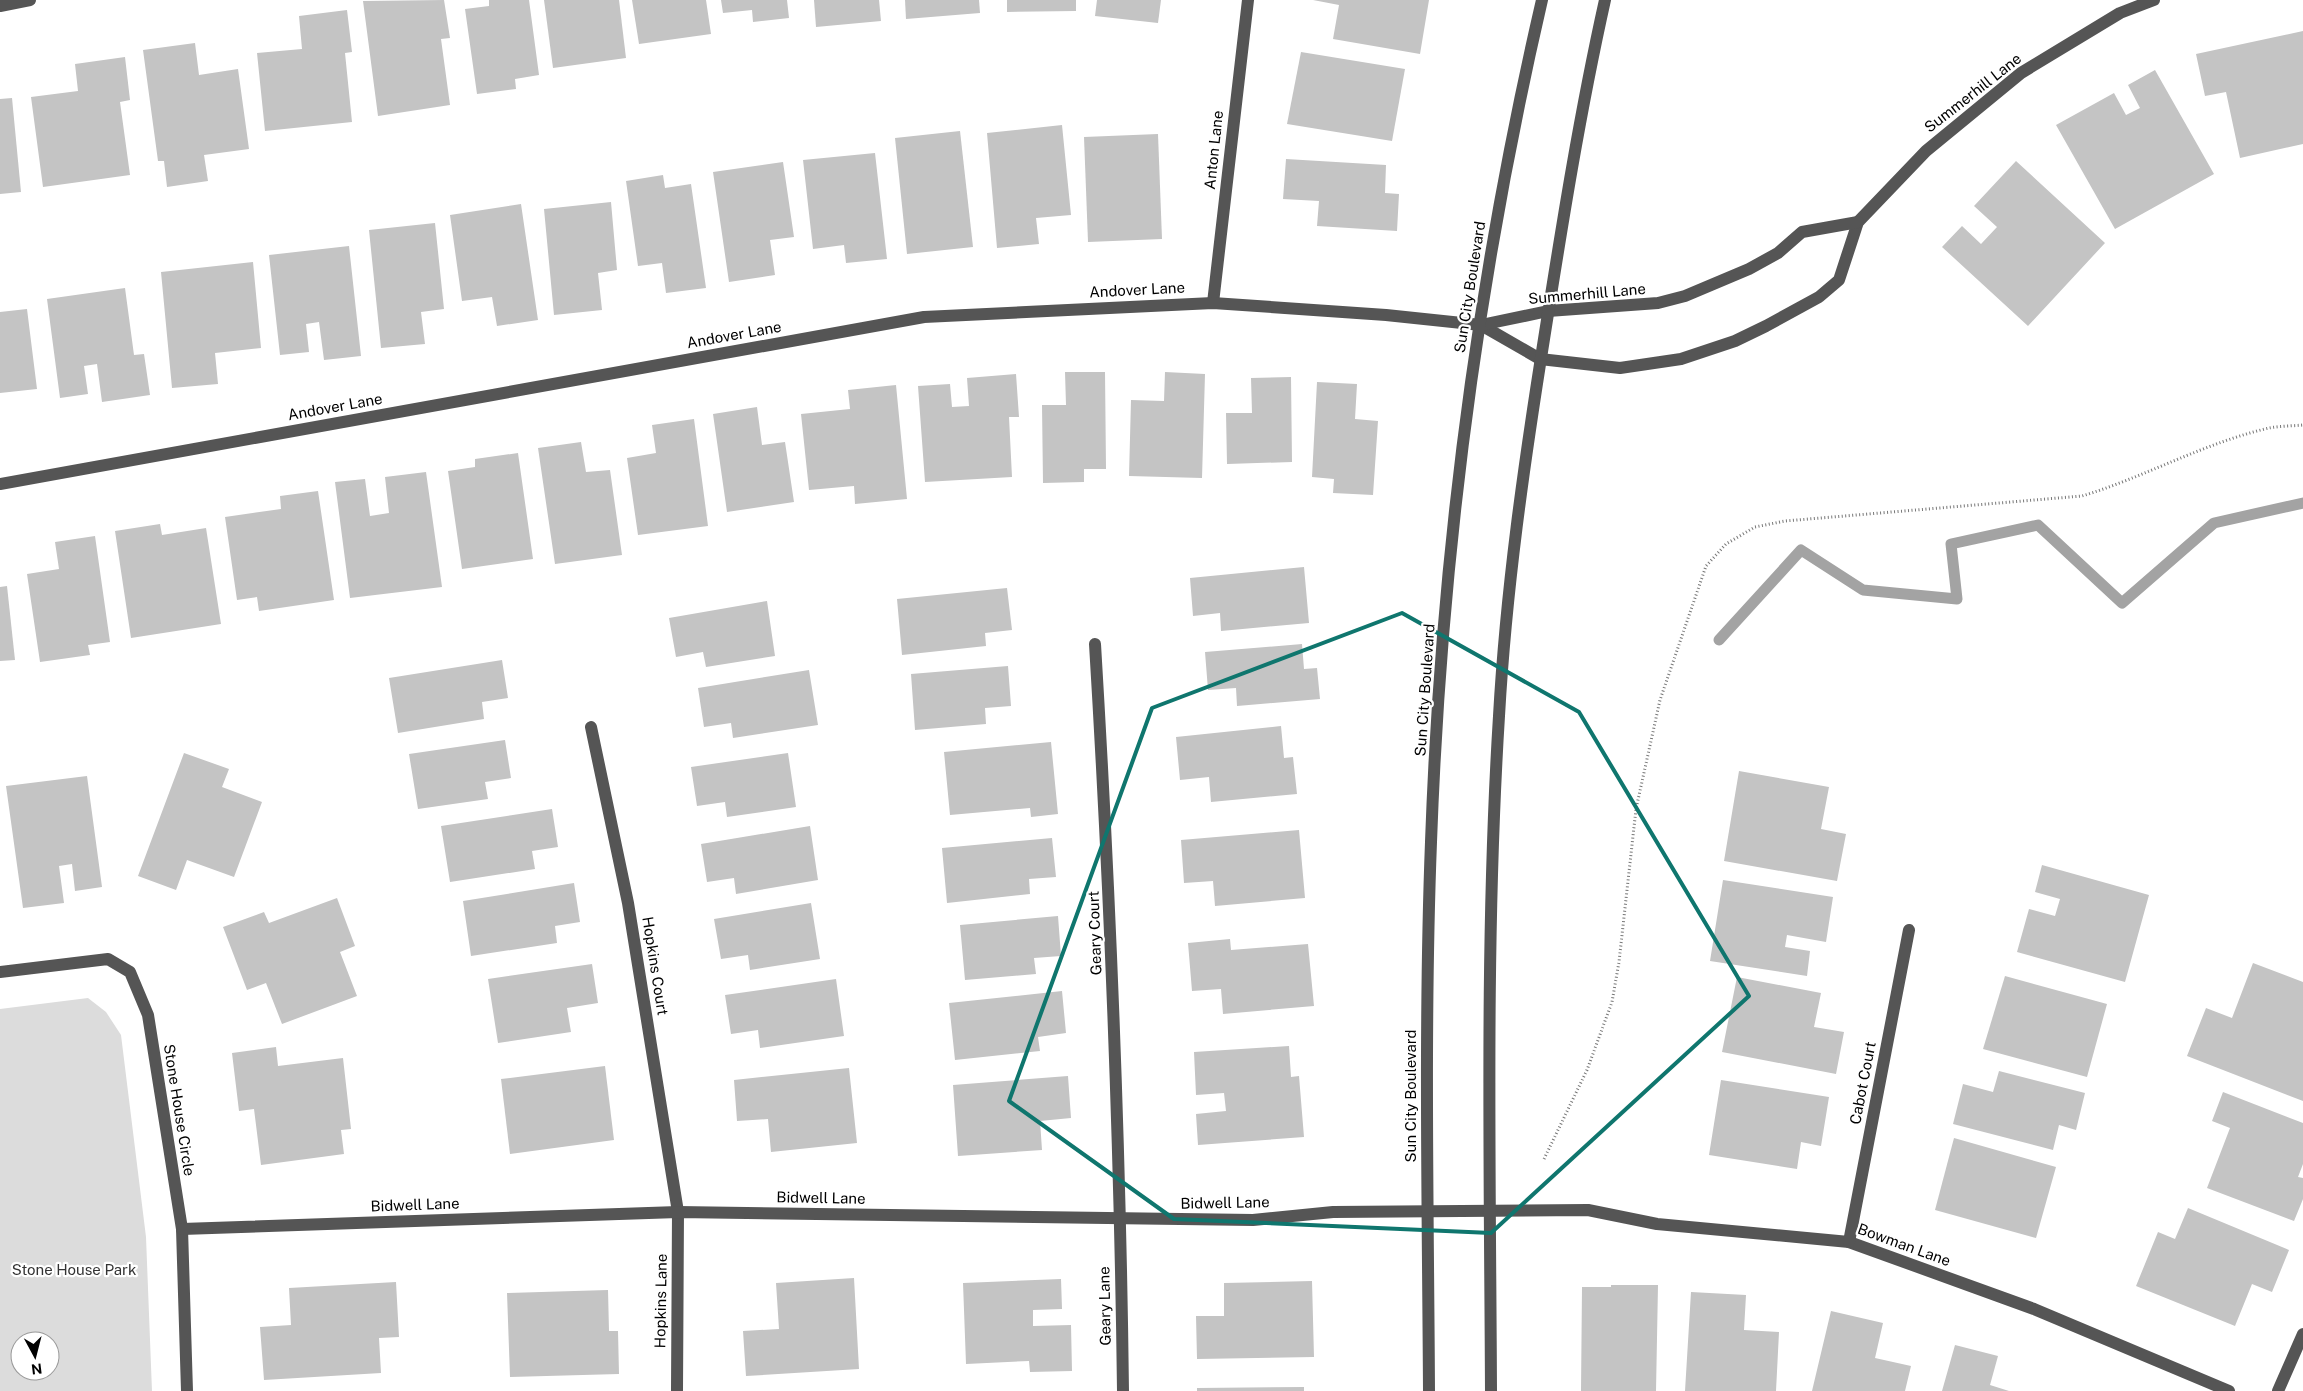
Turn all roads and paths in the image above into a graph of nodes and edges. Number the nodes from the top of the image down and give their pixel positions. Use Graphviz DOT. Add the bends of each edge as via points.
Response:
graph roads {
  1 [pos="30,0"];
  2 [pos="1248,0"];
  3 [pos="1542,0"];
  4 [pos="1605,0"];
  5 [pos="2154,0"];
  6 [pos="15,2"];
  7 [pos="0,6"];
  8 [pos="1858,222"];
  9 [pos="1213,303"];
  10 [pos="1548,311"];
  11 [pos="1481,325"];
  12 [pos="1540,359"];
  13 [pos="2303,425"];
  14 [pos="0,484"];
  15 [pos="1096,644"];
  16 [pos="590,727"];
  17 [pos="1909,930"];
  18 [pos="0,972"];
  19 [pos="1544,1159"];
  20 [pos="1428,1211"];
  21 [pos="1459,1211"];
  22 [pos="1490,1211"];
  23 [pos="678,1212"];
  24 [pos="1120,1220"];
  25 [pos="182,1229"];
  26 [pos="1849,1242"];
  27 [pos="2303,1334"];
  28 [pos="186,1391"];
  29 [pos="677,1391"];
  30 [pos="1123,1391"];
  31 [pos="1429,1391"];
  32 [pos="1491,1391"];
  33 [pos="2229,1391"];
  34 [pos="2278,1391"];
  1 -- 6 [label="street"];
  2 -- 9 [label="street, Anton Lane"];
  3 -- 11 [label="street, Sun City Boulevard" via="1519,102"];
  4 -- 10 [label="street" via="1582,104"];
  5 -- 8 [label="street, Summerhill Lane" via="2120,13 2021,73 1926,151"];
  6 -- 7 [label="street"];
  8 -- 10 [label="street, Summerhill Lane" via="1802,232 1778,253 1749,270 1686,296 1632,307"];
  8 -- 12 [label="street, Summerhill Lane" via="1840,280 1797,310 1735,341 1681,359 1620,368"];
  9 -- 11 [label="street, Andover Lane"];
  9 -- 14 [label="street, Andover Lane" via="924,317"];
  10 -- 11 [label="street, Summerhill Lane"];
  10 -- 12 [label="street"];
  11 -- 12 [label="street, Summerhill Lane"];
  11 -- 20 [label="street, Sun City Boulevard" via="1466,423 1438,712 1428,969"];
  12 -- 22 [label="street" via="1510,584 1499,715 1490,971"];
  13 -- 19 [label="path" via="2270,428 2226,440 2121,484 2082,496 1785,521 1755,527 1726,544 1706,566 1660,700 1636,809 1612,1002 1587,1070"];
  15 -- 24 [label="street, Geary Court" via="1108,860"];
  16 -- 23 [label="street, Hopkins Court" via="628,903"];
  17 -- 26 [label="street, Cabot Court"];
  18 -- 25 [label="street, Stone House Circle" via="108,959 130,972 148,1015"];
  20 -- 21 [label="street, Bidwell Lane"];
  20 -- 24 [label="street, Bidwell Lane" via="1333,1212 1253,1220"];
  20 -- 31 [label="street, Sun City Boulevard"];
  21 -- 22 [label="street, Bowman Lane"];
  22 -- 26 [label="street, Bowman Lane" via="1588,1210 1657,1224"];
  22 -- 32 [label="street"];
  23 -- 24 [label="street, Bidwell Lane"];
  23 -- 25 [label="street, Bidwell Lane"];
  23 -- 29 [label="street, Hopkins Lane"];
  24 -- 30 [label="street, Geary Lane"];
  25 -- 28 [label="street, Stone House Circle"];
  26 -- 33 [label="street, Bowman Lane" via="2034,1309"];
  27 -- 34 [label="street"];
}
